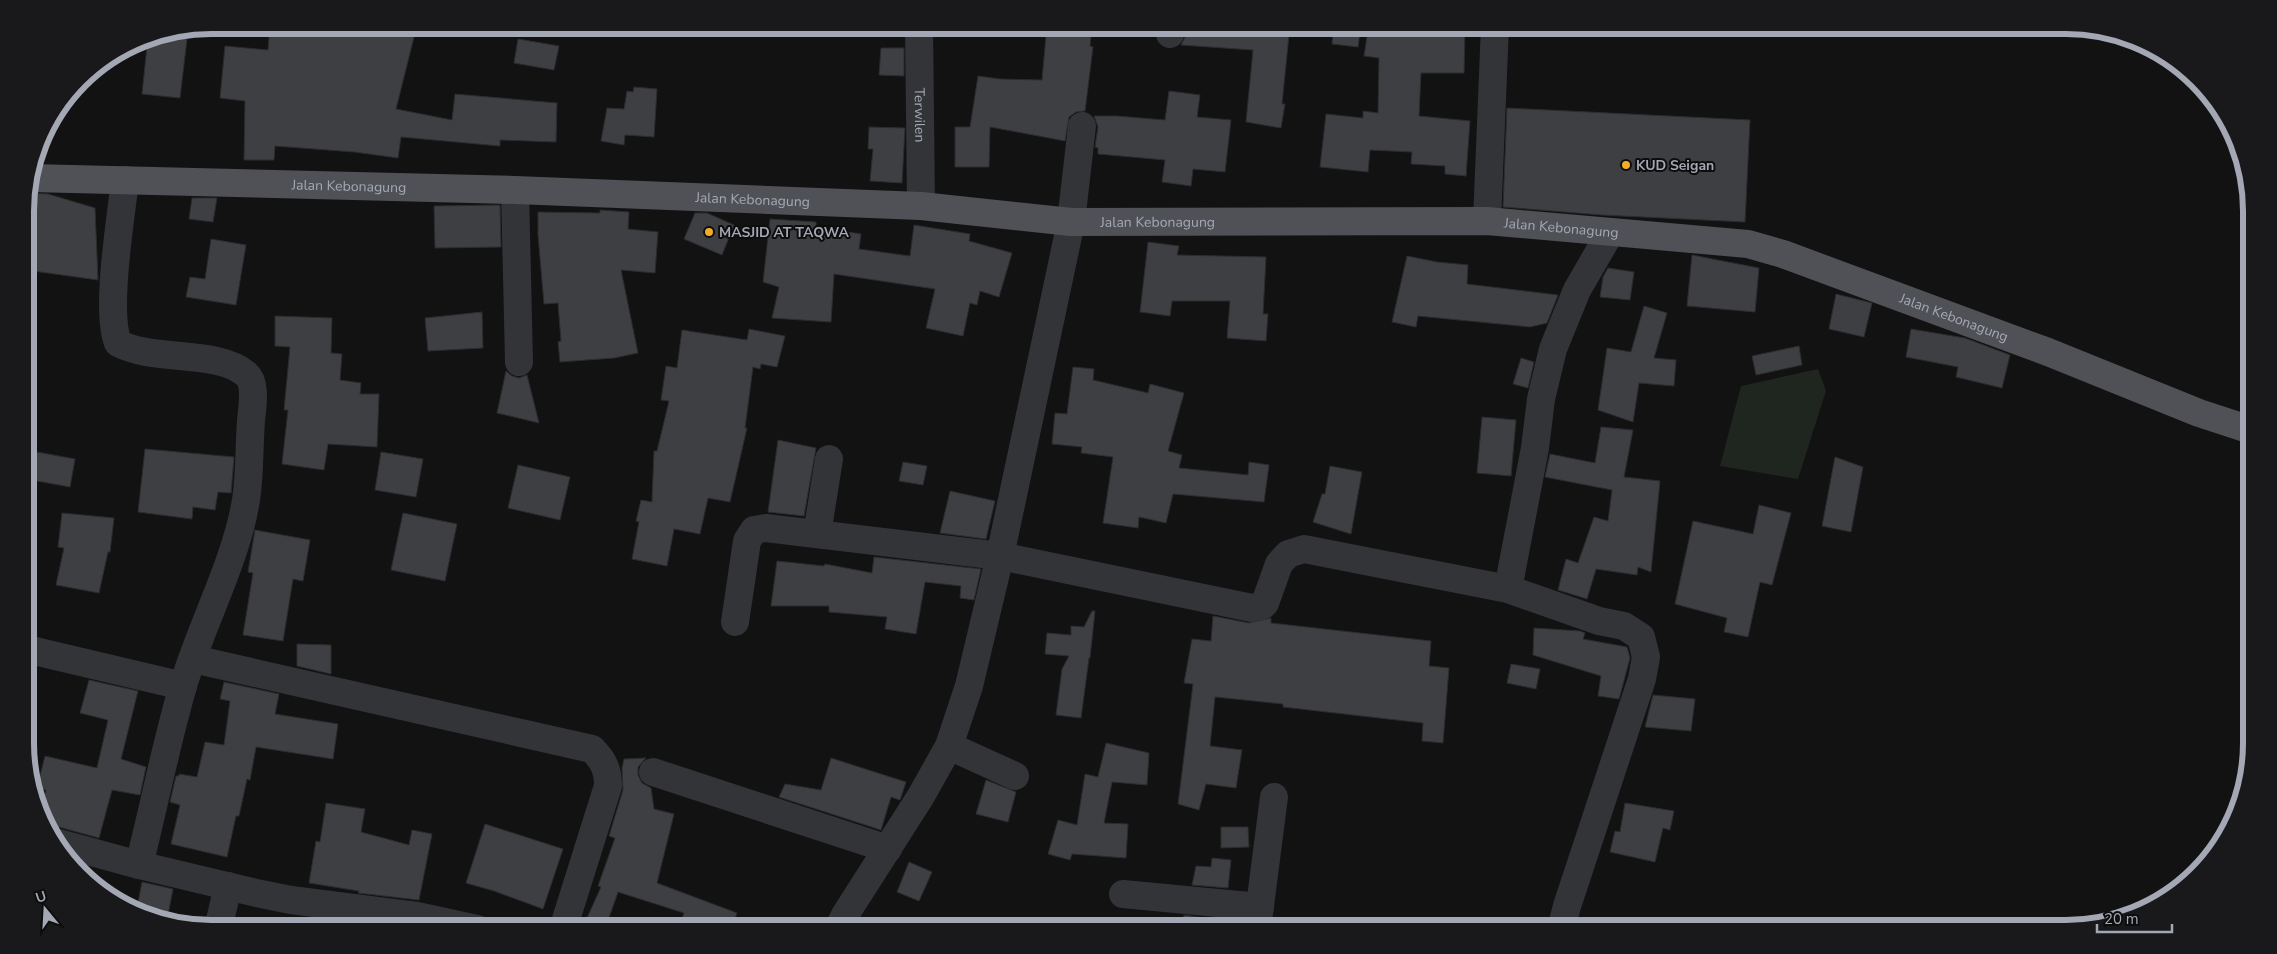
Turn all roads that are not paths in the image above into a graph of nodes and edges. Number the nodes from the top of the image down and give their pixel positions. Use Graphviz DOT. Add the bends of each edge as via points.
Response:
graph roads {
  1 [pos="919,34"];
  2 [pos="1495,34"];
  3 [pos="1082,126"];
  4 [pos="37,178"];
  5 [pos="124,180"];
  6 [pos="514,190"];
  7 [pos="921,206"];
  8 [pos="1071,222"];
  9 [pos="1487,222"];
  10 [pos="1610,233"];
  11 [pos="519,362"];
  12 [pos="2243,427"];
  13 [pos="829,459"];
  14 [pos="817,534"];
  15 [pos="1000,556"];
  16 [pos="1508,589"];
  17 [pos="735,622"];
  18 [pos="34,651"];
  19 [pos="193,659"];
  20 [pos="183,686"];
  21 [pos="949,746"];
  22 [pos="653,772"];
  23 [pos="1016,776"];
  24 [pos="1274,797"];
  25 [pos="66,845"];
  26 [pos="888,849"];
  27 [pos="139,865"];
  28 [pos="228,886"];
  29 [pos="1124,894"];
  30 [pos="1259,918"];
  31 [pos="220,920"];
  32 [pos="436,920"];
  33 [pos="566,920"];
  34 [pos="842,920"];
  35 [pos="1563,920"];
  1 -- 7 [label="street, Terwilen"];
  2 -- 9 [label="street"];
  3 -- 8 [label="street"];
  4 -- 5 [label="main road, Jalan Kebonagung"];
  5 -- 6 [label="main road, Jalan Kebonagung"];
  5 -- 19 [label="street" via="115,277 114,320 118,343 142,351 228,365 247,374 252,386 246,500 236,540"];
  6 -- 7 [label="main road, Jalan Kebonagung"];
  6 -- 11 [label="street"];
  7 -- 8 [label="main road, Jalan Kebonagung"];
  8 -- 9 [label="main road, Jalan Kebonagung"];
  8 -- 15 [label="street"];
  9 -- 10 [label="main road, Jalan Kebonagung"];
  10 -- 12 [label="main road, Jalan Kebonagung" via="1748,244 1783,254"];
  10 -- 16 [label="street" via="1577,290 1553,349 1541,399"];
  13 -- 14 [label="street"];
  14 -- 15 [label="street"];
  14 -- 17 [label="street" via="766,528 754,530 747,541"];
  15 -- 16 [label="street" via="1252,608 1265,603 1279,564 1288,554 1304,549"];
  15 -- 21 [label="street" via="969,686"];
  16 -- 35 [label="street" via="1599,621 1624,626 1641,637 1646,657 1642,679"];
  18 -- 20 [label="street"];
  19 -- 20 [label="street"];
  19 -- 33 [label="street" via="592,749 608,771 608,786"];
  20 -- 27 [label="street"];
  21 -- 23 [label="street"];
  21 -- 26 [label="street"];
  22 -- 26 [label="street"];
  24 -- 30 [label="street"];
  25 -- 27 [label="street"];
  26 -- 34 [label="street"];
  27 -- 28 [label="street"];
  28 -- 31 [label="street"];
  28 -- 32 [label="street" via="291,900"];
  29 -- 30 [label="street"];
}
